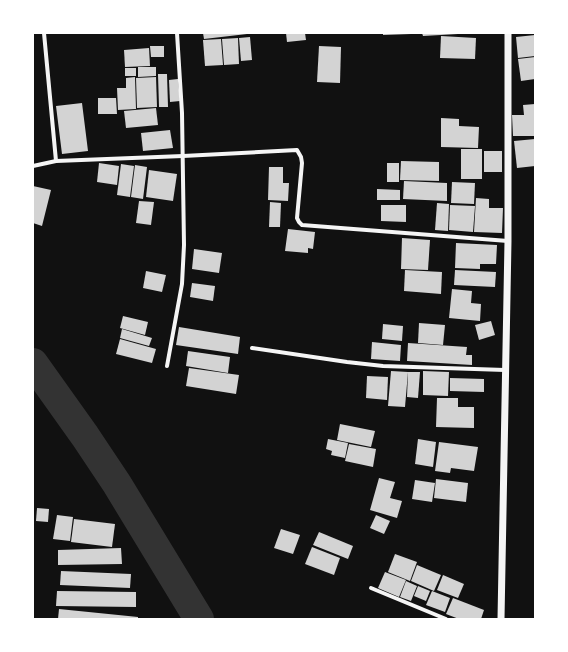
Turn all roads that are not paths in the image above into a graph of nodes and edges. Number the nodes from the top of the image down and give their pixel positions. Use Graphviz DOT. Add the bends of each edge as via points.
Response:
graph roads {
  1 [pos="44,33"];
  2 [pos="177,33"];
  3 [pos="508,33"];
  4 [pos="183,156"];
  5 [pos="56,160"];
  6 [pos="33,166"];
  7 [pos="508,241"];
  8 [pos="252,348"];
  9 [pos="167,366"];
  10 [pos="505,370"];
  11 [pos="371,588"];
  12 [pos="446,619"];
  13 [pos="501,619"];
  1 -- 5 [label="street"];
  2 -- 4 [label="street"];
  3 -- 7 [label="street"];
  4 -- 5 [label="street"];
  4 -- 7 [label="street" via="297,150 302,164 297,218 302,225"];
  4 -- 9 [label="street" via="182,284"];
  5 -- 6 [label="street"];
  7 -- 10 [label="street"];
  8 -- 10 [label="street" via="383,366"];
  10 -- 13 [label="street"];
  11 -- 12 [label="street"];
}
